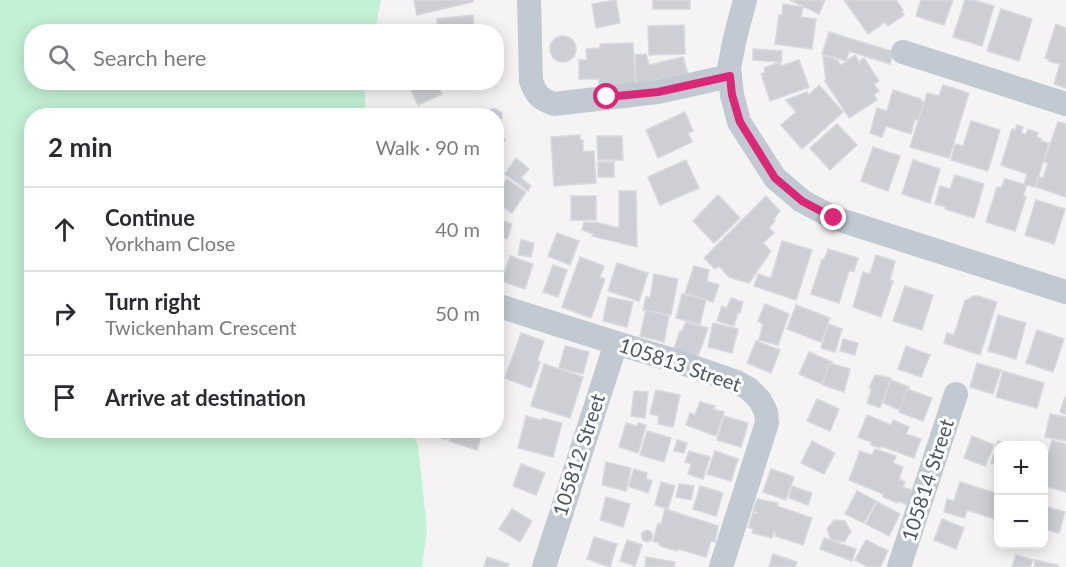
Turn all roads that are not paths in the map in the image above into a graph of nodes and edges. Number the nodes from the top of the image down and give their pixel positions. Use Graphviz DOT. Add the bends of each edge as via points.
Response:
graph roads {
  1 [pos="529,0"];
  2 [pos="745,0"];
  3 [pos="903,52"];
  4 [pos="730,76"];
  5 [pos="1066,104"];
  6 [pos="1066,292"];
  7 [pos="504,308"];
  8 [pos="616,343"];
  9 [pos="956,394"];
  10 [pos="544,567"];
  11 [pos="721,567"];
  12 [pos="899,567"];
  1 -- 4 [label="street" via="531,81 535,93 543,100 554,104 658,92"];
  2 -- 4 [label="street"];
  3 -- 5 [label="street"];
  4 -- 6 [label="street" via="740,122 775,178 802,201 834,218"];
  7 -- 8 [label="street, 105813 Street"];
  8 -- 10 [label="street, 105812 Street"];
  8 -- 11 [label="street, 105813 Street" via="737,382 749,388 766,412 767,423"];
  9 -- 12 [label="street, 105814 Street"];
}
